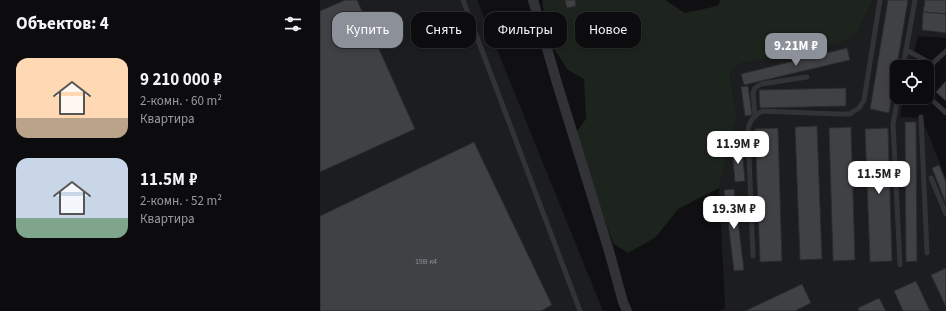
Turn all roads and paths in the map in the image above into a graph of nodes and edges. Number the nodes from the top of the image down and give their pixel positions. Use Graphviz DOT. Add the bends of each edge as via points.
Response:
graph roads {
  1 [pos="463,0"];
  2 [pos="533,0"];
  3 [pos="880,0"];
  4 [pos="915,0"];
  5 [pos="906,50"];
  6 [pos="946,51"];
  7 [pos="904,60"];
  8 [pos="925,60"];
  9 [pos="934,62"];
  10 [pos="807,78"];
  11 [pos="934,102"];
  12 [pos="897,104"];
  13 [pos="946,113"];
  14 [pos="755,116"];
  15 [pos="921,117"];
  16 [pos="931,178"];
  17 [pos="946,214"];
  18 [pos="927,253"];
  19 [pos="753,256"];
  20 [pos="900,265"];
  21 [pos="580,311"];
  22 [pos="627,311"];
  1 -- 21 [label="lane"];
  2 -- 22 [label="street"];
  3 -- 14 [label="lane" via="864,100 859,108 850,114 762,111"];
  4 -- 5 [label="lane"];
  5 -- 7 [label="lane"];
  5 -- 8 [label="lane"];
  6 -- 9 [label="lane"];
  10 -- 14 [label="lane" via="761,84 755,88"];
  11 -- 13 [label="lane"];
  12 -- 20 [label="lane" via="893,124"];
  14 -- 19 [label="lane" via="748,130"];
  15 -- 18 [label="lane"];
  16 -- 17 [label="lane"];
}
